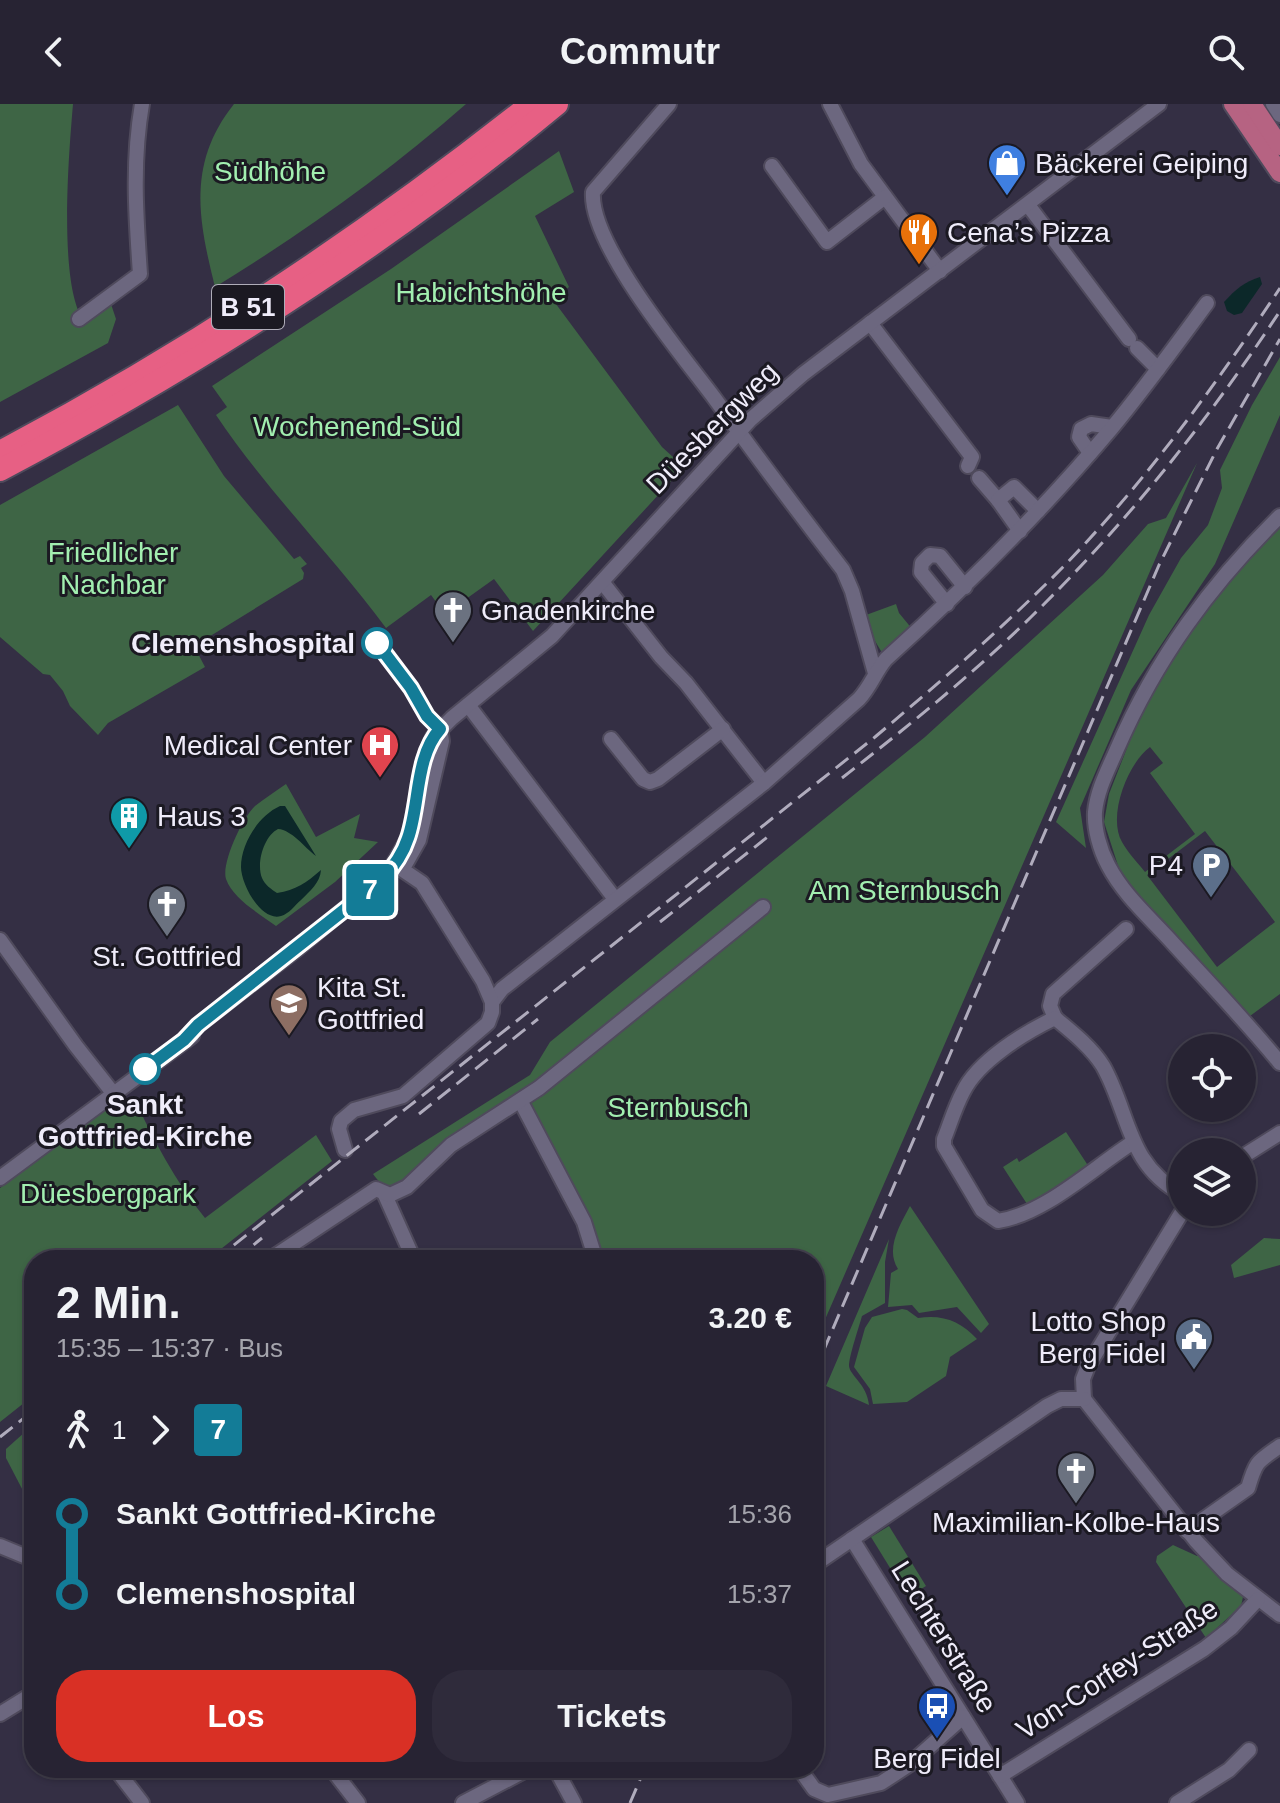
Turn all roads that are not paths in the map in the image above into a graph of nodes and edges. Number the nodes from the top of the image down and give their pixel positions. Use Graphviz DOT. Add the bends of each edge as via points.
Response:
graph roads {
  1 [pos="142,104"];
  2 [pos="531,104"];
  3 [pos="557,104"];
  4 [pos="669,104"];
  5 [pos="830,104"];
  6 [pos="1159,104"];
  7 [pos="1233,104"];
  8 [pos="1252,104"];
  9 [pos="1273,104"];
  10 [pos="1280,115"];
  11 [pos="1280,146"];
  12 [pos="772,166"];
  13 [pos="1280,173"];
  14 [pos="885,197"];
  15 [pos="1028,205"];
  16 [pos="940,271"];
  17 [pos="1207,303"];
  18 [pos="79,319"];
  19 [pos="870,323"];
  20 [pos="1158,369"];
  21 [pos="1112,427"];
  22 [pos="739,433"];
  23 [pos="0,452"];
  24 [pos="1090,453"];
  25 [pos="968,466"];
  26 [pos="0,470"];
  27 [pos="979,478"];
  28 [pos="998,500"];
  29 [pos="1038,511"];
  30 [pos="1280,516"];
  31 [pos="1020,531"];
  32 [pos="603,583"];
  33 [pos="965,587"];
  34 [pos="947,604"];
  35 [pos="875,673"];
  36 [pos="468,705"];
  37 [pos="723,729"];
  38 [pos="611,739"];
  39 [pos="764,783"];
  40 [pos="398,866"];
  41 [pos="615,899"];
  42 [pos="763,907"];
  43 [pos="1126,929"];
  44 [pos="0,940"];
  45 [pos="492,1002"];
  46 [pos="1055,1018"];
  47 [pos="1280,1063"];
  48 [pos="113,1093"];
  49 [pos="521,1102"];
  50 [pos="1280,1133"];
  51 [pos="1132,1143"];
  52 [pos="1256,1148"];
  53 [pos="345,1150"];
  54 [pos="0,1178"];
  55 [pos="1168,1184"];
  56 [pos="385,1195"];
  57 [pos="1173,1226"];
  58 [pos="284,1250"];
  59 [pos="410,1250"];
  60 [pos="593,1250"];
  61 [pos="1084,1399"];
  62 [pos="1280,1446"];
  63 [pos="1187,1531"];
  64 [pos="852,1539"];
  65 [pos="0,1546"];
  66 [pos="24,1556"];
  67 [pos="824,1558"];
  68 [pos="1258,1599"];
  69 [pos="1279,1614"];
  70 [pos="24,1699"];
  71 [pos="0,1714"];
  72 [pos="963,1717"];
  73 [pos="1249,1750"];
  74 [pos="1000,1776"];
  75 [pos="123,1778"];
  76 [pos="339,1778"];
  77 [pos="511,1778"];
  78 [pos="560,1778"];
  79 [pos="806,1778"];
  80 [pos="142,1803"];
  81 [pos="358,1803"];
  82 [pos="463,1803"];
  83 [pos="574,1803"];
  84 [pos="1017,1803"];
  85 [pos="1177,1803"];
  1 -- 18 [label="street" via="135,204 140,274"];
  2 -- 23 [label="highway, B 51" via="280,287"];
  3 -- 26 [label="highway, B 51" via="440,195 309,286 165,377"];
  4 -- 22 [label="street" via="593,192 592,204 625,272"];
  5 -- 14 [label="street"];
  6 -- 15 [label="street, Düesbergweg"];
  7 -- 13 [label="main road"];
  8 -- 11 [label="main road"];
  9 -- 10 [label="street"];
  12 -- 14 [label="street" via="827,242"];
  14 -- 16 [label="street"];
  15 -- 16 [label="street, Düesbergweg"];
  15 -- 20 [label="street"];
  16 -- 19 [label="street, Düesbergweg"];
  17 -- 20 [label="street"];
  19 -- 22 [label="street, Düesbergweg" via="803,374"];
  19 -- 25 [label="street" via="972,457"];
  20 -- 21 [label="street"];
  21 -- 24 [label="street"];
  21 -- 24 [label="street" via="1091,424 1081,429 1079,437"];
  22 -- 32 [label="street, Düesbergweg"];
  22 -- 35 [label="street" via="843,570"];
  24 -- 29 [label="street"];
  27 -- 28 [label="street"];
  28 -- 29 [label="street" via="1014,487"];
  28 -- 31 [label="street"];
  29 -- 31 [label="street"];
  30 -- 47 [label="street" via="1238,557 1158,666 1098,793 1095,816 1098,840 1120,887"];
  31 -- 33 [label="street"];
  32 -- 36 [label="street, Düesbergweg" via="535,652"];
  32 -- 37 [label="street"];
  33 -- 34 [label="street"];
  33 -- 34 [label="street" via="940,556 930,555 921,572"];
  34 -- 35 [label="street"];
  35 -- 39 [label="street" via="872,686 859,699"];
  36 -- 40 [label="street, Düesbergweg" via="440,729 442,741 419,840"];
  36 -- 41 [label="street"];
  37 -- 38 [label="street" via="650,782"];
  37 -- 39 [label="street"];
  39 -- 41 [label="street"];
  40 -- 45 [label="street" via="422,883"];
  40 -- 48 [label="street, Düesbergweg" via="388,885 340,926"];
  41 -- 45 [label="street"];
  42 -- 49 [label="street"];
  43 -- 46 [label="street" via="1053,994"];
  44 -- 48 [label="street"];
  45 -- 53 [label="street" via="488,1023 403,1096 346,1115 339,1129"];
  46 -- 51 [label="street" via="1101,1063"];
  46 -- 51 [label="street" via="1015,1041 963,1091 944,1139 954,1165 982,1210 998,1221 1064,1191"];
  48 -- 54 [label="street, Düesbergweg"];
  49 -- 56 [label="street" via="451,1145 407,1187"];
  49 -- 60 [label="street" via="584,1222"];
  50 -- 52 [label="street"];
  51 -- 55 [label="street"];
  56 -- 58 [label="street" via="376,1189"];
  56 -- 59 [label="street"];
  57 -- 61 [label="street" via="1088,1366"];
  61 -- 63 [label="street"];
  61 -- 64 [label="street" via="1061,1399 1047,1406"];
  62 -- 63 [label="street" via="1252,1469 1248,1488"];
  63 -- 68 [label="street"];
  64 -- 67 [label="street"];
  64 -- 72 [label="street, Lechterstraße"];
  65 -- 66 [label="street"];
  68 -- 69 [label="street"];
  68 -- 74 [label="street, Von-Corfey-Straße" via="1204,1649"];
  70 -- 71 [label="street"];
  72 -- 74 [label="street, Lechterstraße"];
  72 -- 79 [label="street" via="881,1783 828,1795"];
  73 -- 85 [label="street" via="1229,1770"];
  74 -- 84 [label="street, Lechterstraße"];
  75 -- 80 [label="street"];
  76 -- 81 [label="street"];
  77 -- 82 [label="street"];
  78 -- 83 [label="street"];
}
